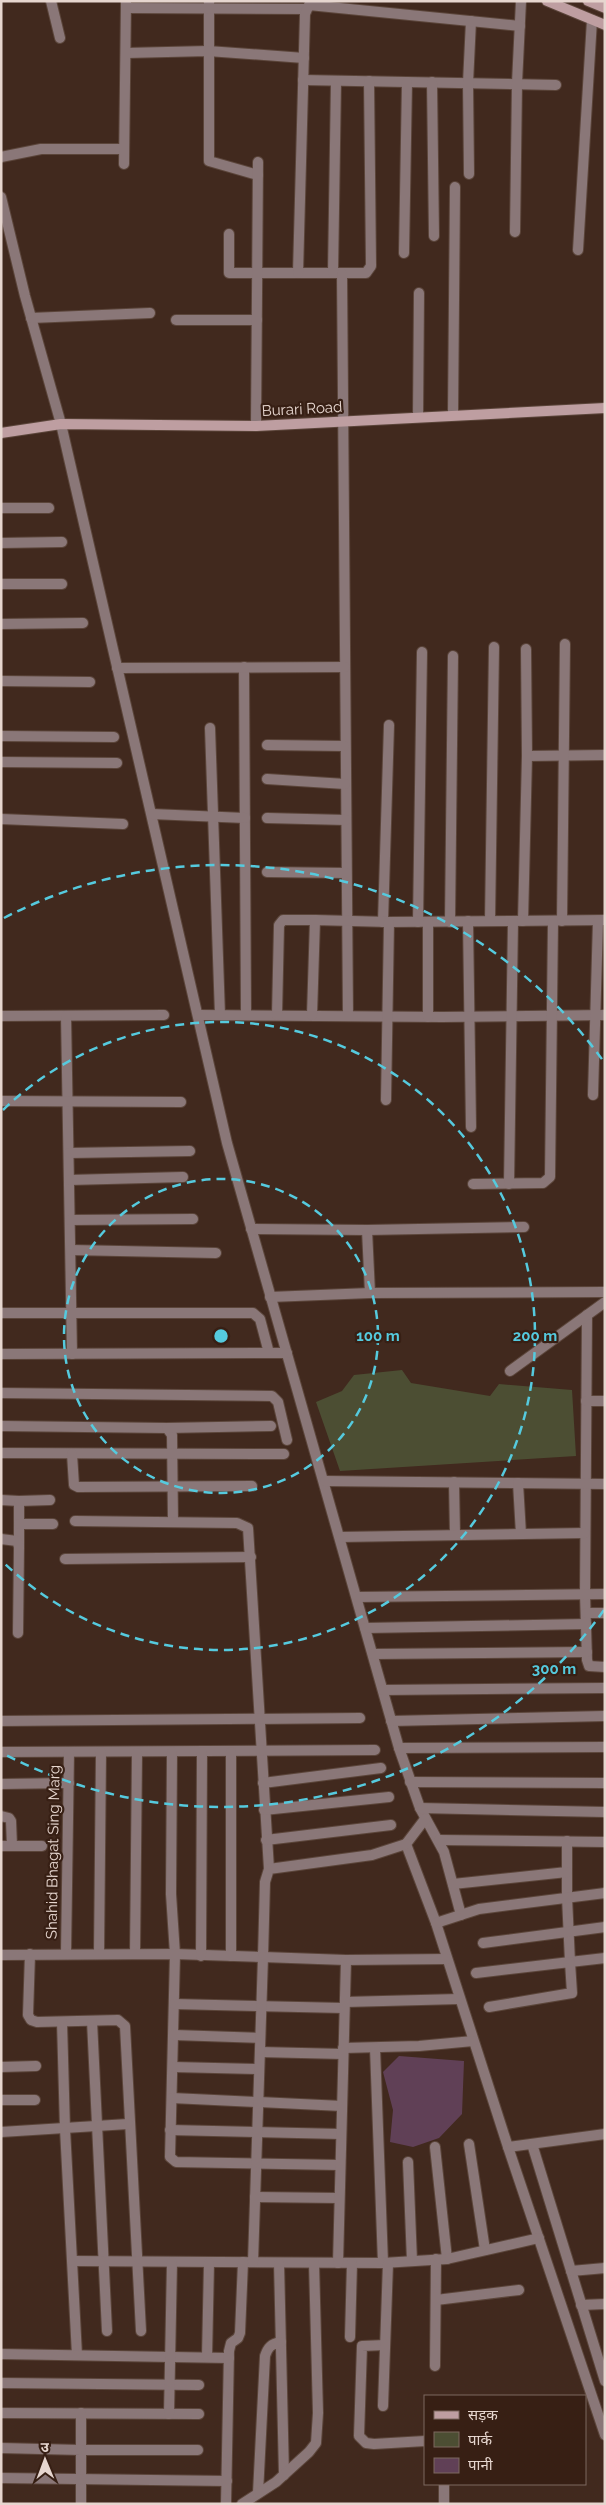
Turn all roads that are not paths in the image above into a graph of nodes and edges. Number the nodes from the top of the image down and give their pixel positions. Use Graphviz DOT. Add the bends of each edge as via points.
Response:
graph roads {
  1 [pos="51,1"];
  2 [pos="521,1"];
  3 [pos="547,1"];
  4 [pos="588,1"];
  5 [pos="126,5"];
  6 [pos="209,5"];
  7 [pos="605,8"];
  8 [pos="306,9"];
  9 [pos="592,20"];
  10 [pos="471,21"];
  11 [pos="605,25"];
  12 [pos="520,26"];
  13 [pos="60,38"];
  14 [pos="208,51"];
  15 [pos="126,53"];
  16 [pos="304,58"];
  17 [pos="304,80"];
  18 [pos="336,81"];
  19 [pos="369,81"];
  20 [pos="406,82"];
  21 [pos="432,82"];
  22 [pos="468,83"];
  23 [pos="517,83"];
  24 [pos="556,85"];
  25 [pos="124,149"];
  26 [pos="1,157"];
  27 [pos="258,162"];
  28 [pos="124,164"];
  29 [pos="469,174"];
  30 [pos="258,175"];
  31 [pos="455,187"];
  32 [pos="1,197"];
  33 [pos="515,232"];
  34 [pos="229,234"];
  35 [pos="434,236"];
  36 [pos="578,250"];
  37 [pos="404,253"];
  38 [pos="257,272"];
  39 [pos="298,273"];
  40 [pos="338,273"];
  41 [pos="419,293"];
  42 [pos="150,313"];
  43 [pos="31,318"];
  44 [pos="176,320"];
  45 [pos="257,320"];
  46 [pos="605,408"];
  47 [pos="453,415"];
  48 [pos="418,417"];
  49 [pos="342,422"];
  50 [pos="58,425"];
  51 [pos="256,426"];
  52 [pos="1,433"];
  53 [pos="1,508"];
  54 [pos="49,508"];
  55 [pos="62,542"];
  56 [pos="1,543"];
  57 [pos="1,584"];
  58 [pos="62,584"];
  59 [pos="83,623"];
  60 [pos="1,624"];
  61 [pos="565,644"];
  62 [pos="494,646"];
  63 [pos="526,649"];
  64 [pos="422,652"];
  65 [pos="453,656"];
  66 [pos="244,667"];
  67 [pos="344,667"];
  68 [pos="117,668"];
  69 [pos="1,681"];
  70 [pos="90,682"];
  71 [pos="389,724"];
  72 [pos="210,728"];
  73 [pos="1,736"];
  74 [pos="114,737"];
  75 [pos="267,746"];
  76 [pos="344,746"];
  77 [pos="605,755"];
  78 [pos="527,756"];
  79 [pos="564,756"];
  80 [pos="1,762"];
  81 [pos="117,763"];
  82 [pos="267,779"];
  83 [pos="345,784"];
  84 [pos="152,814"];
  85 [pos="211,817"];
  86 [pos="245,818"];
  87 [pos="267,818"];
  88 [pos="1,819"];
  89 [pos="346,820"];
  90 [pos="123,824"];
  91 [pos="267,872"];
  92 [pos="346,873"];
  93 [pos="315,920"];
  94 [pos="601,920"];
  95 [pos="347,921"];
  96 [pos="468,921"];
  97 [pos="490,921"];
  98 [pos="518,921"];
  99 [pos="558,921"];
  100 [pos="387,922"];
  101 [pos="423,922"];
  102 [pos="450,922"];
  103 [pos="164,1015"];
  104 [pos="199,1015"];
  105 [pos="220,1015"];
  106 [pos="246,1015"];
  107 [pos="277,1015"];
  108 [pos="312,1015"];
  109 [pos="599,1015"];
  110 [pos="1,1016"];
  111 [pos="66,1016"];
  112 [pos="348,1016"];
  113 [pos="471,1016"];
  114 [pos="513,1016"];
  115 [pos="551,1016"];
  116 [pos="386,1017"];
  117 [pos="428,1017"];
  118 [pos="593,1095"];
  119 [pos="386,1100"];
  120 [pos="1,1101"];
  121 [pos="68,1101"];
  122 [pos="181,1102"];
  123 [pos="471,1127"];
  124 [pos="190,1151"];
  125 [pos="69,1153"];
  126 [pos="183,1177"];
  127 [pos="70,1180"];
  128 [pos="473,1184"];
  129 [pos="509,1184"];
  130 [pos="70,1220"];
  131 [pos="193,1220"];
  132 [pos="524,1227"];
  133 [pos="251,1229"];
  134 [pos="367,1230"];
  135 [pos="71,1250"];
  136 [pos="216,1253"];
  137 [pos="605,1292"];
  138 [pos="370,1293"];
  139 [pos="270,1297"];
  140 [pos="605,1302"];
  141 [pos="72,1312"];
  142 [pos="1,1313"];
  143 [pos="586,1315"];
  144 [pos="277,1353"];
  145 [pos="1,1354"];
  146 [pos="72,1354"];
  147 [pos="510,1372"];
  148 [pos="1,1393"];
  149 [pos="586,1401"];
  150 [pos="605,1401"];
  151 [pos="1,1426"];
  152 [pos="271,1426"];
  153 [pos="167,1428"];
  154 [pos="287,1440"];
  155 [pos="1,1454"];
  156 [pos="72,1454"];
  157 [pos="171,1454"];
  158 [pos="284,1454"];
  159 [pos="325,1481"];
  160 [pos="454,1482"];
  161 [pos="518,1483"];
  162 [pos="585,1483"];
  163 [pos="605,1484"];
  164 [pos="172,1486"];
  165 [pos="252,1486"];
  166 [pos="1,1500"];
  167 [pos="50,1500"];
  168 [pos="19,1501"];
  169 [pos="76,1521"];
  170 [pos="173,1522"];
  171 [pos="19,1524"];
  172 [pos="53,1524"];
  173 [pos="585,1533"];
  174 [pos="521,1534"];
  175 [pos="455,1535"];
  176 [pos="340,1537"];
  177 [pos="1,1538"];
  178 [pos="19,1547"];
  179 [pos="251,1557"];
  180 [pos="65,1559"];
  181 [pos="585,1594"];
  182 [pos="605,1594"];
  183 [pos="357,1598"];
  184 [pos="586,1613"];
  185 [pos="605,1613"];
  186 [pos="586,1624"];
  187 [pos="365,1628"];
  188 [pos="18,1633"];
  189 [pos="587,1652"];
  190 [pos="373,1654"];
  191 [pos="605,1667"];
  192 [pos="605,1688"];
  193 [pos="383,1690"];
  194 [pos="605,1716"];
  195 [pos="360,1718"];
  196 [pos="1,1721"];
  197 [pos="260,1721"];
  198 [pos="391,1721"];
  199 [pos="605,1747"];
  200 [pos="399,1748"];
  201 [pos="375,1750"];
  202 [pos="1,1752"];
  203 [pos="69,1752"];
  204 [pos="101,1752"];
  205 [pos="172,1752"];
  206 [pos="202,1752"];
  207 [pos="231,1752"];
  208 [pos="262,1752"];
  209 [pos="137,1753"];
  210 [pos="381,1768"];
  211 [pos="410,1782"];
  212 [pos="69,1783"];
  213 [pos="264,1783"];
  214 [pos="605,1783"];
  215 [pos="1,1784"];
  216 [pos="389,1797"];
  217 [pos="420,1808"];
  218 [pos="264,1810"];
  219 [pos="605,1812"];
  220 [pos="1,1816"];
  221 [pos="425,1819"];
  222 [pos="391,1825"];
  223 [pos="266,1840"];
  224 [pos="439,1840"];
  225 [pos="568,1841"];
  226 [pos="605,1842"];
  227 [pos="406,1844"];
  228 [pos="6,1846"];
  229 [pos="42,1846"];
  230 [pos="268,1869"];
  231 [pos="567,1872"];
  232 [pos="453,1884"];
  233 [pos="605,1893"];
  234 [pos="567,1897"];
  235 [pos="461,1915"];
  236 [pos="436,1923"];
  237 [pos="605,1927"];
  238 [pos="568,1932"];
  239 [pos="483,1943"];
  240 [pos="30,1954"];
  241 [pos="66,1954"];
  242 [pos="99,1954"];
  243 [pos="135,1954"];
  244 [pos="175,1954"];
  245 [pos="1,1955"];
  246 [pos="201,1956"];
  247 [pos="231,1956"];
  248 [pos="263,1957"];
  249 [pos="605,1958"];
  250 [pos="447,1959"];
  251 [pos="346,1960"];
  252 [pos="570,1962"];
  253 [pos="476,1973"];
  254 [pos="459,1999"];
  255 [pos="174,2004"];
  256 [pos="345,2005"];
  257 [pos="262,2007"];
  258 [pos="489,2007"];
  259 [pos="92,2021"];
  260 [pos="62,2022"];
  261 [pos="174,2036"];
  262 [pos="260,2038"];
  263 [pos="473,2041"];
  264 [pos="375,2048"];
  265 [pos="343,2051"];
  266 [pos="260,2052"];
  267 [pos="36,2066"];
  268 [pos="1,2067"];
  269 [pos="173,2067"];
  270 [pos="259,2069"];
  271 [pos="172,2098"];
  272 [pos="1,2100"];
  273 [pos="35,2100"];
  274 [pos="258,2101"];
  275 [pos="342,2106"];
  276 [pos="128,2124"];
  277 [pos="97,2127"];
  278 [pos="65,2129"];
  279 [pos="170,2130"];
  280 [pos="1,2132"];
  281 [pos="258,2132"];
  282 [pos="341,2134"];
  283 [pos="605,2134"];
  284 [pos="469,2144"];
  285 [pos="532,2144"];
  286 [pos="435,2147"];
  287 [pos="508,2147"];
  288 [pos="408,2162"];
  289 [pos="257,2164"];
  290 [pos="340,2166"];
  291 [pos="255,2197"];
  292 [pos="339,2198"];
  293 [pos="539,2238"];
  294 [pos="485,2250"];
  295 [pos="447,2258"];
  296 [pos="436,2259"];
  297 [pos="73,2261"];
  298 [pos="137,2261"];
  299 [pos="412,2261"];
  300 [pos="104,2262"];
  301 [pos="172,2262"];
  302 [pos="248,2262"];
  303 [pos="209,2263"];
  304 [pos="279,2263"];
  305 [pos="314,2263"];
  306 [pos="338,2263"];
  307 [pos="352,2263"];
  308 [pos="385,2263"];
  309 [pos="605,2268"];
  310 [pos="571,2271"];
  311 [pos="519,2290"];
  312 [pos="436,2300"];
  313 [pos="605,2304"];
  314 [pos="581,2305"];
  315 [pos="107,2331"];
  316 [pos="141,2331"];
  317 [pos="350,2337"];
  318 [pos="281,2342"];
  319 [pos="385,2345"];
  320 [pos="600,2350"];
  321 [pos="1,2354"];
  322 [pos="77,2354"];
  323 [pos="169,2356"];
  324 [pos="207,2357"];
  325 [pos="229,2358"];
  326 [pos="436,2366"];
  327 [pos="605,2381"];
  328 [pos="1,2383"];
  329 [pos="168,2385"];
  330 [pos="199,2385"];
  331 [pos="384,2406"];
  332 [pos="1,2413"];
  333 [pos="81,2413"];
  334 [pos="169,2414"];
  335 [pos="199,2414"];
  336 [pos="602,2418"];
  337 [pos="605,2434"];
  338 [pos="424,2441"];
  339 [pos="1,2448"];
  340 [pos="81,2450"];
  341 [pos="198,2450"];
  342 [pos="284,2475"];
  343 [pos="1,2478"];
  344 [pos="82,2480"];
  345 [pos="227,2481"];
  346 [pos="444,2485"];
  347 [pos="258,2494"];
  348 [pos="81,2504"];
  349 [pos="226,2504"];
  350 [pos="242,2504"];
  351 [pos="444,2504"];
  1 -- 13 [label="street"];
  2 -- 12 [label="street"];
  3 -- 9 [label="main road"];
  4 -- 7 [label="main road"];
  5 -- 6 [label="street"];
  5 -- 15 [label="street"];
  6 -- 8 [label="street"];
  6 -- 14 [label="street"];
  8 -- 10 [label="street" via="309,5 320,5"];
  8 -- 16 [label="street"];
  9 -- 11 [label="main road"];
  9 -- 36 [label="street"];
  10 -- 12 [label="street"];
  10 -- 22 [label="street"];
  12 -- 23 [label="street"];
  14 -- 15 [label="street"];
  14 -- 16 [label="street"];
  14 -- 30 [label="street" via="209,161"];
  15 -- 25 [label="street"];
  16 -- 17 [label="street"];
  17 -- 18 [label="street"];
  17 -- 39 [label="street"];
  18 -- 19 [label="street"];
  18 -- 40 [label="street"];
  19 -- 20 [label="street"];
  19 -- 40 [label="street" via="371,266 366,273"];
  20 -- 21 [label="street"];
  20 -- 37 [label="street"];
  21 -- 22 [label="street"];
  21 -- 35 [label="street"];
  22 -- 23 [label="street"];
  22 -- 29 [label="street"];
  23 -- 24 [label="street"];
  23 -- 33 [label="street"];
  25 -- 26 [label="street" via="41,148"];
  25 -- 28 [label="street"];
  27 -- 30 [label="street"];
  30 -- 38 [label="street"];
  31 -- 47 [label="street"];
  32 -- 43 [label="street"];
  34 -- 38 [label="street" via="229,272"];
  38 -- 39 [label="street"];
  38 -- 45 [label="street"];
  39 -- 40 [label="street"];
  40 -- 49 [label="street"];
  41 -- 48 [label="street"];
  42 -- 43 [label="street"];
  43 -- 50 [label="street"];
  44 -- 45 [label="street"];
  45 -- 51 [label="street"];
  46 -- 47 [label="main road, Burari Road"];
  47 -- 48 [label="main road, Burari Road"];
  48 -- 49 [label="main road, Burari Road"];
  49 -- 51 [label="main road, Burari Road"];
  49 -- 67 [label="street"];
  50 -- 51 [label="main road, Burari Road"];
  50 -- 52 [label="main road, Burari Road"];
  50 -- 68 [label="street"];
  53 -- 54 [label="street"];
  55 -- 56 [label="street"];
  57 -- 58 [label="street"];
  59 -- 60 [label="street"];
  61 -- 79 [label="street"];
  62 -- 97 [label="street"];
  63 -- 78 [label="street"];
  64 -- 101 [label="street"];
  65 -- 102 [label="street"];
  66 -- 67 [label="street"];
  66 -- 68 [label="street"];
  66 -- 86 [label="street"];
  67 -- 76 [label="street"];
  68 -- 84 [label="street"];
  69 -- 70 [label="street"];
  71 -- 100 [label="street"];
  72 -- 85 [label="street"];
  73 -- 74 [label="street"];
  75 -- 76 [label="street"];
  76 -- 83 [label="street"];
  77 -- 79 [label="street"];
  78 -- 79 [label="street"];
  78 -- 98 [label="street"];
  79 -- 99 [label="street"];
  80 -- 81 [label="street"];
  82 -- 83 [label="street"];
  83 -- 89 [label="street"];
  84 -- 85 [label="street"];
  84 -- 104 [label="street"];
  85 -- 86 [label="street"];
  85 -- 105 [label="street"];
  86 -- 106 [label="street"];
  87 -- 89 [label="street"];
  88 -- 90 [label="street"];
  89 -- 92 [label="street"];
  91 -- 92 [label="street"];
  92 -- 95 [label="street"];
  93 -- 95 [label="street"];
  93 -- 107 [label="street" via="283,920 279,925"];
  93 -- 108 [label="street"];
  94 -- 99 [label="street"];
  94 -- 109 [label="street"];
  95 -- 100 [label="street"];
  95 -- 112 [label="street"];
  96 -- 97 [label="street"];
  96 -- 102 [label="street"];
  96 -- 113 [label="street"];
  97 -- 98 [label="street"];
  98 -- 99 [label="street"];
  98 -- 114 [label="street"];
  99 -- 115 [label="street"];
  100 -- 101 [label="street"];
  100 -- 116 [label="street"];
  101 -- 102 [label="street"];
  101 -- 117 [label="street"];
  103 -- 111 [label="street"];
  104 -- 105 [label="street"];
  104 -- 133 [label="street"];
  105 -- 106 [label="street"];
  106 -- 107 [label="street"];
  107 -- 108 [label="street"];
  108 -- 112 [label="street"];
  109 -- 115 [label="street"];
  109 -- 118 [label="street"];
  110 -- 111 [label="street"];
  111 -- 121 [label="street"];
  112 -- 116 [label="street"];
  113 -- 114 [label="street"];
  113 -- 117 [label="street"];
  113 -- 123 [label="street"];
  114 -- 115 [label="street"];
  114 -- 129 [label="street"];
  115 -- 129 [label="street" via="550,1177 543,1183"];
  116 -- 117 [label="street"];
  116 -- 119 [label="street"];
  120 -- 121 [label="street"];
  121 -- 122 [label="street"];
  121 -- 125 [label="street"];
  124 -- 125 [label="street"];
  125 -- 127 [label="street"];
  126 -- 127 [label="street"];
  127 -- 130 [label="street"];
  128 -- 129 [label="street"];
  130 -- 131 [label="street"];
  130 -- 135 [label="street"];
  132 -- 134 [label="street"];
  133 -- 134 [label="street"];
  133 -- 139 [label="street"];
  134 -- 138 [label="street"];
  135 -- 136 [label="street"];
  135 -- 141 [label="street"];
  137 -- 138 [label="street"];
  138 -- 139 [label="street"];
  139 -- 144 [label="street"];
  140 -- 143 [label="street"];
  141 -- 142 [label="street"];
  141 -- 144 [label="street" via="253,1313 260,1319"];
  141 -- 146 [label="street"];
  143 -- 147 [label="street"];
  143 -- 149 [label="street"];
  144 -- 146 [label="street"];
  144 -- 159 [label="street"];
  145 -- 146 [label="street"];
  148 -- 154 [label="street" via="272,1396 278,1402"];
  149 -- 150 [label="street"];
  149 -- 162 [label="street"];
  151 -- 153 [label="street"];
  152 -- 153 [label="street"];
  153 -- 157 [label="street" via="172,1435"];
  155 -- 156 [label="street"];
  156 -- 157 [label="street"];
  156 -- 164 [label="street" via="74,1485"];
  157 -- 158 [label="street"];
  157 -- 164 [label="street"];
  159 -- 160 [label="street"];
  159 -- 176 [label="street"];
  160 -- 161 [label="street"];
  160 -- 175 [label="street"];
  161 -- 162 [label="street"];
  161 -- 174 [label="street"];
  162 -- 163 [label="street"];
  162 -- 173 [label="street"];
  164 -- 165 [label="street"];
  164 -- 170 [label="street"];
  166 -- 168 [label="street"];
  167 -- 168 [label="street"];
  168 -- 171 [label="street"];
  169 -- 170 [label="street"];
  170 -- 179 [label="street" via="237,1522 245,1525 250,1535"];
  171 -- 172 [label="street"];
  171 -- 178 [label="street"];
  173 -- 174 [label="street"];
  173 -- 181 [label="street"];
  174 -- 175 [label="street"];
  175 -- 176 [label="street"];
  176 -- 183 [label="street"];
  177 -- 178 [label="street" via="12,1538"];
  178 -- 188 [label="street"];
  179 -- 180 [label="street"];
  179 -- 197 [label="street"];
  181 -- 182 [label="street"];
  181 -- 183 [label="street"];
  181 -- 184 [label="street"];
  183 -- 187 [label="street"];
  184 -- 185 [label="street"];
  184 -- 186 [label="street"];
  186 -- 187 [label="street"];
  186 -- 189 [label="street"];
  187 -- 190 [label="street"];
  189 -- 190 [label="street"];
  189 -- 191 [label="street" via="589,1666"];
  190 -- 193 [label="street"];
  192 -- 193 [label="street"];
  193 -- 198 [label="street"];
  194 -- 198 [label="street"];
  195 -- 197 [label="street"];
  196 -- 197 [label="street"];
  197 -- 208 [label="street"];
  198 -- 200 [label="street"];
  199 -- 200 [label="street"];
  200 -- 211 [label="street"];
  201 -- 208 [label="street"];
  202 -- 203 [label="street"];
  203 -- 204 [label="street"];
  203 -- 212 [label="street, Shahid Bhagat Sing Marg"];
  204 -- 209 [label="street"];
  204 -- 242 [label="street"];
  205 -- 206 [label="street"];
  205 -- 209 [label="street"];
  205 -- 244 [label="street" via="170,1894"];
  206 -- 207 [label="street"];
  206 -- 246 [label="street"];
  207 -- 208 [label="street"];
  207 -- 247 [label="street"];
  208 -- 213 [label="street"];
  209 -- 243 [label="street"];
  210 -- 213 [label="street"];
  211 -- 214 [label="street"];
  211 -- 217 [label="street"];
  212 -- 215 [label="street"];
  212 -- 241 [label="street, Shahid Bhagat Sing Marg"];
  213 -- 218 [label="street"];
  216 -- 218 [label="street"];
  217 -- 219 [label="street"];
  217 -- 221 [label="street"];
  218 -- 223 [label="street"];
  220 -- 228 [label="street" via="11,1821"];
  221 -- 224 [label="street"];
  221 -- 227 [label="street"];
  222 -- 223 [label="street"];
  223 -- 230 [label="street"];
  224 -- 225 [label="street"];
  224 -- 232 [label="street"];
  225 -- 226 [label="street"];
  225 -- 231 [label="street"];
  227 -- 230 [label="street" via="372,1855"];
  227 -- 236 [label="street"];
  228 -- 229 [label="street"];
  230 -- 248 [label="street"];
  231 -- 232 [label="street"];
  231 -- 234 [label="street"];
  232 -- 235 [label="street"];
  233 -- 234 [label="street"];
  234 -- 235 [label="street"];
  234 -- 238 [label="street"];
  235 -- 236 [label="street"];
  236 -- 250 [label="street"];
  237 -- 238 [label="street"];
  238 -- 239 [label="street"];
  238 -- 252 [label="street"];
  240 -- 241 [label="street"];
  240 -- 245 [label="street"];
  240 -- 260 [label="street" via="28,2015 37,2022"];
  241 -- 242 [label="street"];
  242 -- 243 [label="street"];
  243 -- 244 [label="street"];
  244 -- 246 [label="street"];
  244 -- 255 [label="street"];
  246 -- 247 [label="street"];
  247 -- 248 [label="street"];
  248 -- 251 [label="street"];
  248 -- 257 [label="street"];
  249 -- 252 [label="street"];
  250 -- 251 [label="street"];
  250 -- 254 [label="street"];
  251 -- 256 [label="street"];
  252 -- 253 [label="street"];
  252 -- 258 [label="street" via="572,1993"];
  254 -- 256 [label="street"];
  254 -- 263 [label="street"];
  255 -- 257 [label="street"];
  255 -- 261 [label="street"];
  256 -- 257 [label="street"];
  256 -- 265 [label="street"];
  257 -- 262 [label="street"];
  259 -- 260 [label="street"];
  259 -- 276 [label="street" via="121,2021 125,2026"];
  259 -- 277 [label="street"];
  260 -- 278 [label="street"];
  261 -- 262 [label="street"];
  261 -- 269 [label="street"];
  262 -- 266 [label="street"];
  263 -- 264 [label="street"];
  263 -- 287 [label="street"];
  264 -- 265 [label="street"];
  264 -- 308 [label="street"];
  265 -- 266 [label="street"];
  265 -- 275 [label="street"];
  266 -- 270 [label="street"];
  267 -- 268 [label="street"];
  269 -- 270 [label="street"];
  269 -- 271 [label="street"];
  270 -- 274 [label="street"];
  271 -- 274 [label="street"];
  271 -- 279 [label="street"];
  272 -- 273 [label="street"];
  274 -- 275 [label="street"];
  274 -- 281 [label="street"];
  275 -- 282 [label="street"];
  276 -- 277 [label="street"];
  276 -- 298 [label="street"];
  277 -- 278 [label="street"];
  277 -- 300 [label="street"];
  278 -- 280 [label="street"];
  278 -- 297 [label="street"];
  279 -- 281 [label="street"];
  279 -- 289 [label="street" via="170,2157 176,2162"];
  281 -- 282 [label="street"];
  281 -- 289 [label="street"];
  282 -- 290 [label="street"];
  283 -- 285 [label="street"];
  284 -- 294 [label="street"];
  285 -- 287 [label="street"];
  285 -- 310 [label="street"];
  286 -- 295 [label="street"];
  287 -- 293 [label="street"];
  288 -- 299 [label="street"];
  289 -- 290 [label="street"];
  289 -- 291 [label="street"];
  290 -- 292 [label="street"];
  291 -- 292 [label="street"];
  291 -- 302 [label="street"];
  292 -- 306 [label="street"];
  293 -- 294 [label="street"];
  293 -- 336 [label="street"];
  294 -- 295 [label="street"];
  295 -- 296 [label="street"];
  296 -- 299 [label="street"];
  296 -- 312 [label="street"];
  297 -- 300 [label="street"];
  297 -- 322 [label="street"];
  298 -- 300 [label="street"];
  298 -- 301 [label="street"];
  298 -- 316 [label="street"];
  299 -- 308 [label="street"];
  300 -- 315 [label="street"];
  301 -- 303 [label="street"];
  301 -- 323 [label="street"];
  302 -- 303 [label="street"];
  302 -- 304 [label="street"];
  302 -- 325 [label="street" via="240,2333 231,2343"];
  303 -- 324 [label="street"];
  304 -- 305 [label="street"];
  304 -- 318 [label="street"];
  305 -- 306 [label="street"];
  305 -- 342 [label="street" via="318,2430 316,2443 310,2452"];
  306 -- 307 [label="street"];
  307 -- 308 [label="street"];
  307 -- 317 [label="street"];
  308 -- 319 [label="street"];
  309 -- 310 [label="street"];
  310 -- 314 [label="street"];
  311 -- 312 [label="street"];
  312 -- 326 [label="street"];
  313 -- 314 [label="street"];
  314 -- 320 [label="street"];
  318 -- 342 [label="street"];
  318 -- 347 [label="street" via="273,2343 265,2356"];
  319 -- 331 [label="street"];
  319 -- 338 [label="street" via="362,2346 359,2436 366,2443 374,2444"];
  320 -- 327 [label="street"];
  321 -- 322 [label="street"];
  322 -- 323 [label="street"];
  323 -- 324 [label="street"];
  323 -- 329 [label="street"];
  324 -- 325 [label="street"];
  325 -- 345 [label="street"];
  328 -- 329 [label="street"];
  329 -- 330 [label="street"];
  329 -- 334 [label="street"];
  332 -- 333 [label="street"];
  333 -- 334 [label="street"];
  333 -- 340 [label="street"];
  334 -- 335 [label="street"];
  336 -- 337 [label="street"];
  339 -- 340 [label="street"];
  340 -- 341 [label="street"];
  340 -- 344 [label="street"];
  342 -- 347 [label="street"];
  343 -- 344 [label="street"];
  344 -- 345 [label="street"];
  344 -- 348 [label="street"];
  345 -- 349 [label="street"];
  346 -- 351 [label="street"];
  347 -- 350 [label="street"];
}
